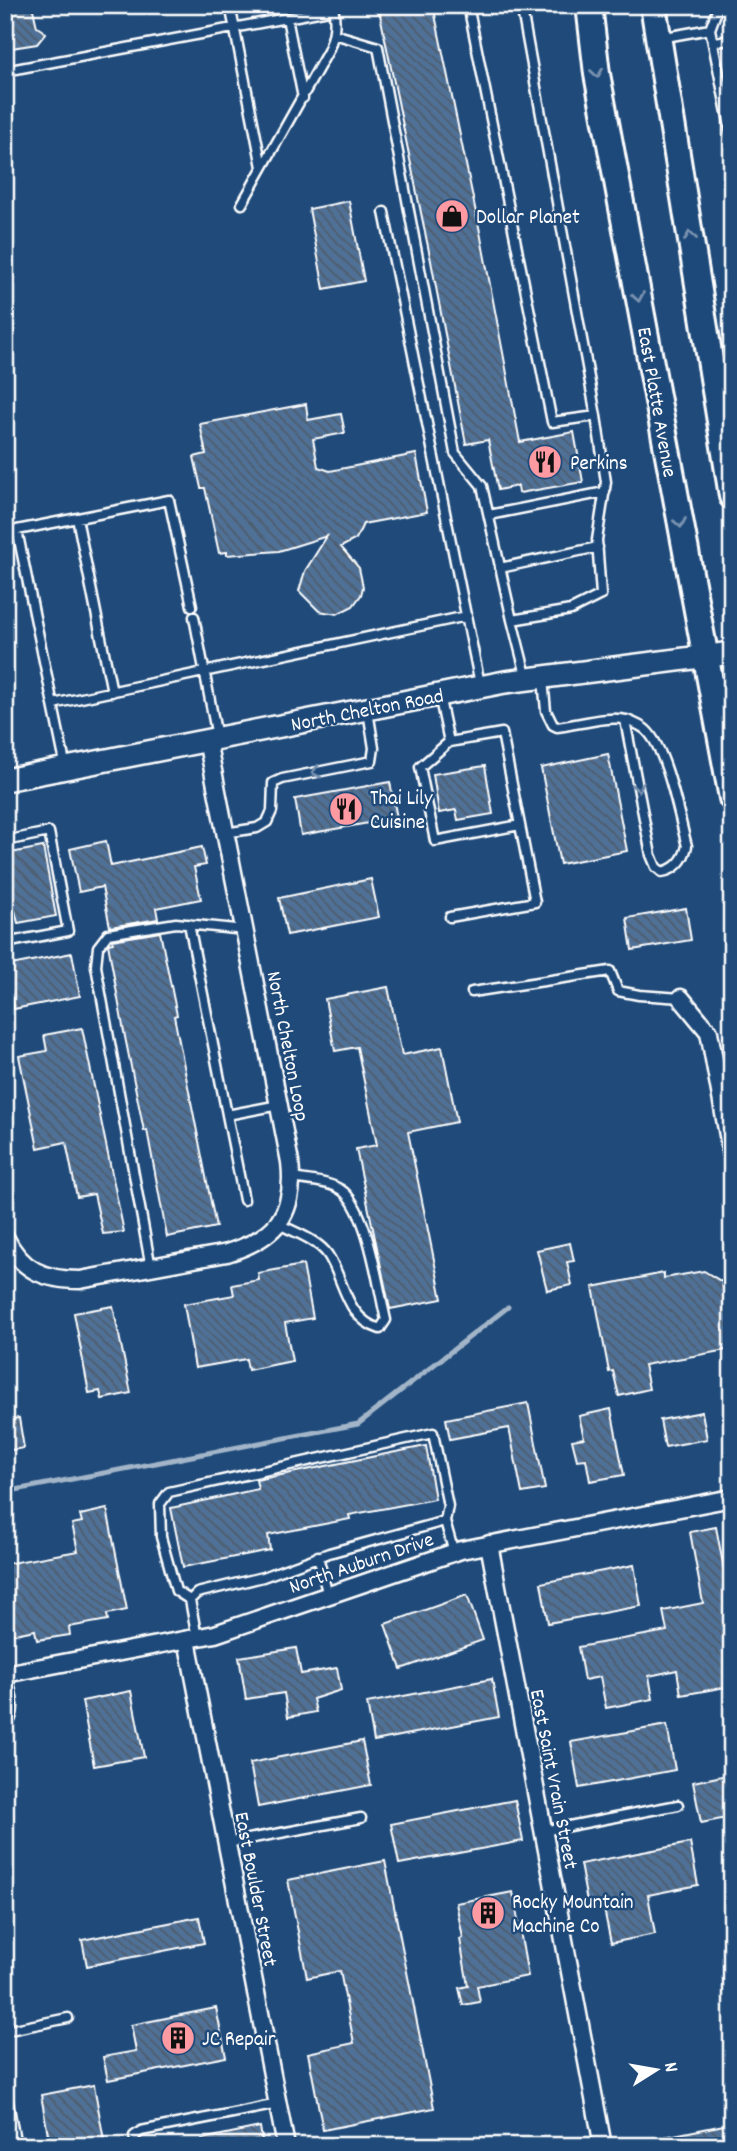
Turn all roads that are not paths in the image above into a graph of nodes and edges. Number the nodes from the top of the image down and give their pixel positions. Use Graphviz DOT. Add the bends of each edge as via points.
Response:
graph roads {
  1 [pos="230,5"];
  2 [pos="468,5"];
  3 [pos="521,5"];
  4 [pos="589,5"];
  5 [pos="653,5"];
  6 [pos="719,5"];
  7 [pos="333,7"];
  8 [pos="287,18"];
  9 [pos="235,28"];
  10 [pos="710,29"];
  11 [pos="334,34"];
  12 [pos="659,38"];
  13 [pos="732,40"];
  14 [pos="713,42"];
  15 [pos="5,71"];
  16 [pos="303,98"];
  17 [pos="732,137"];
  18 [pos="262,168"];
  19 [pos="242,204"];
  20 [pos="384,212"];
  21 [pos="596,416"];
  22 [pos="605,492"];
  23 [pos="732,496"];
  24 [pos="489,515"];
  25 [pos="77,518"];
  26 [pos="598,547"];
  27 [pos="500,568"];
  28 [pos="192,606"];
  29 [pos="467,616"];
  30 [pos="194,617"];
  31 [pos="512,621"];
  32 [pos="732,653"];
  33 [pos="705,657"];
  34 [pos="206,673"];
  35 [pos="535,678"];
  36 [pos="480,687"];
  37 [pos="112,692"];
  38 [pos="439,695"];
  39 [pos="53,705"];
  40 [pos="368,709"];
  41 [pos="625,719"];
  42 [pos="212,739"];
  43 [pos="449,742"];
  44 [pos="66,768"];
  45 [pos="5,780"];
  46 [pos="732,798"];
  47 [pos="520,825"];
  48 [pos="225,833"];
  49 [pos="5,841"];
  50 [pos="450,917"];
  51 [pos="189,924"];
  52 [pos="245,930"];
  53 [pos="5,943"];
  54 [pos="472,992"];
  55 [pos="681,998"];
  56 [pos="279,1105"];
  57 [pos="227,1115"];
  58 [pos="732,1157"];
  59 [pos="292,1178"];
  60 [pos="244,1200"];
  61 [pos="277,1223"];
  62 [pos="5,1237"];
  63 [pos="151,1268"];
  64 [pos="732,1498"];
  65 [pos="445,1521"];
  66 [pos="489,1544"];
  67 [pos="454,1553"];
  68 [pos="318,1556"];
  69 [pos="328,1596"];
  70 [pos="190,1600"];
  71 [pos="192,1639"];
  72 [pos="6,1674"];
  73 [pos="5,1726"];
  74 [pos="678,1805"];
  75 [pos="361,1818"];
  76 [pos="543,1831"];
  77 [pos="227,1843"];
  78 [pos="68,2018"];
  79 [pos="5,2031"];
  80 [pos="5,2086"];
  81 [pos="278,2104"];
  82 [pos="16,2146"];
  83 [pos="136,2146"];
  84 [pos="286,2146"];
  85 [pos="603,2146"];
  1 -- 9 [label="lane"];
  2 -- 21 [label="lane" via="552,422"];
  3 -- 21 [label="lane"];
  4 -- 33 [label="main road, East Platte Avenue, one-way" via="597,74"];
  5 -- 12 [label="main road"];
  6 -- 10 [label="lane"];
  7 -- 8 [label="lane"];
  7 -- 11 [label="lane"];
  8 -- 9 [label="lane"];
  8 -- 16 [label="lane"];
  9 -- 15 [label="lane"];
  9 -- 18 [label="lane"];
  10 -- 12 [label="lane"];
  10 -- 14 [label="lane"];
  11 -- 16 [label="lane"];
  11 -- 24 [label="lane" via="378,47 456,453 482,486"];
  23 -- 12 [label="main road, one-way"];
  13 -- 14 [label="lane"];
  14 -- 17 [label="lane"];
  16 -- 18 [label="lane"];
  18 -- 19 [label="lane"];
  20 -- 29 [label="lane"];
  21 -- 22 [label="lane"];
  22 -- 24 [label="lane"];
  22 -- 26 [label="lane"];
  24 -- 27 [label="lane"];
  25 -- 28 [label="lane" via="169,500"];
  25 -- 37 [label="lane"];
  25 -- 39 [label="lane" via="17,530"];
  26 -- 27 [label="lane"];
  26 -- 31 [label="lane" via="601,595 571,610"];
  27 -- 31 [label="lane"];
  29 -- 34 [label="lane"];
  29 -- 36 [label="lane"];
  30 -- 34 [label="lane"];
  31 -- 35 [label="lane"];
  32 -- 33 [label="main road, North Chelton Road"];
  33 -- 35 [label="main road, North Chelton Road"];
  33 -- 46 [label="main road, East Platte Avenue"];
  34 -- 37 [label="lane"];
  34 -- 42 [label="lane"];
  35 -- 36 [label="main road, North Chelton Road"];
  35 -- 41 [label="lane" via="557,727"];
  36 -- 38 [label="main road, North Chelton Road"];
  37 -- 39 [label="lane"];
  38 -- 40 [label="main road, North Chelton Road"];
  38 -- 43 [label="lane"];
  39 -- 44 [label="lane"];
  40 -- 42 [label="main road, North Chelton Road"];
  40 -- 48 [label="lane, one-way" via="372,761 273,783 267,822"];
  41 -- 41 [label="lane, one-way" via="651,855 656,867 669,871 685,856 687,846 667,773 645,729"];
  42 -- 44 [label="main road, North Chelton Road"];
  42 -- 48 [label="street, North Chelton Loop"];
  43 -- 47 [label="lane" via="502,733"];
  43 -- 47 [label="lane" via="421,767 435,841"];
  44 -- 45 [label="main road, North Chelton Road"];
  47 -- 50 [label="lane" via="535,902"];
  48 -- 52 [label="street, North Chelton Loop"];
  49 -- 53 [label="lane" via="49,832 68,931"];
  51 -- 52 [label="lane"];
  51 -- 57 [label="lane"];
  51 -- 63 [label="lane" via="107,934 98,947 96,966"];
  52 -- 56 [label="street, North Chelton Loop"];
  54 -- 55 [label="lane" via="610,971 618,991"];
  55 -- 58 [label="street" via="709,1032"];
  56 -- 57 [label="lane"];
  56 -- 59 [label="street, North Chelton Loop"];
  57 -- 60 [label="lane"];
  59 -- 61 [label="street, North Chelton Loop" via="288,1208"];
  59 -- 61 [label="lane" via="328,1184 344,1192 356,1210 386,1321 380,1329 370,1326 346,1298 328,1254 315,1242"];
  61 -- 63 [label="street, North Chelton Loop" via="243,1248"];
  62 -- 63 [label="street, North Chelton Loop" via="29,1269 61,1280"];
  64 -- 66 [label="street, North Auburn Drive"];
  65 -- 67 [label="lane"];
  65 -- 68 [label="lane"];
  65 -- 70 [label="lane" via="448,1506 433,1433 169,1492 160,1504 161,1537 176,1591"];
  66 -- 67 [label="street, North Auburn Drive"];
  66 -- 76 [label="street, East Saint Vrain Street"];
  67 -- 69 [label="street, North Auburn Drive"];
  68 -- 69 [label="lane"];
  68 -- 70 [label="lane" via="263,1577 197,1593"];
  69 -- 71 [label="street, North Auburn Drive"];
  70 -- 71 [label="lane"];
  71 -- 72 [label="street, North Auburn Drive"];
  71 -- 77 [label="street, East Boulder Street"];
  72 -- 73 [label="lane" via="13,1711"];
  74 -- 76 [label="lane"];
  75 -- 77 [label="lane"];
  76 -- 85 [label="street, East Saint Vrain Street"];
  77 -- 81 [label="street, East Boulder Street"];
  78 -- 79 [label="lane"];
  80 -- 82 [label="lane"];
  81 -- 83 [label="lane" via="141,2131 134,2136"];
  81 -- 84 [label="street, East Boulder Street"];
}
